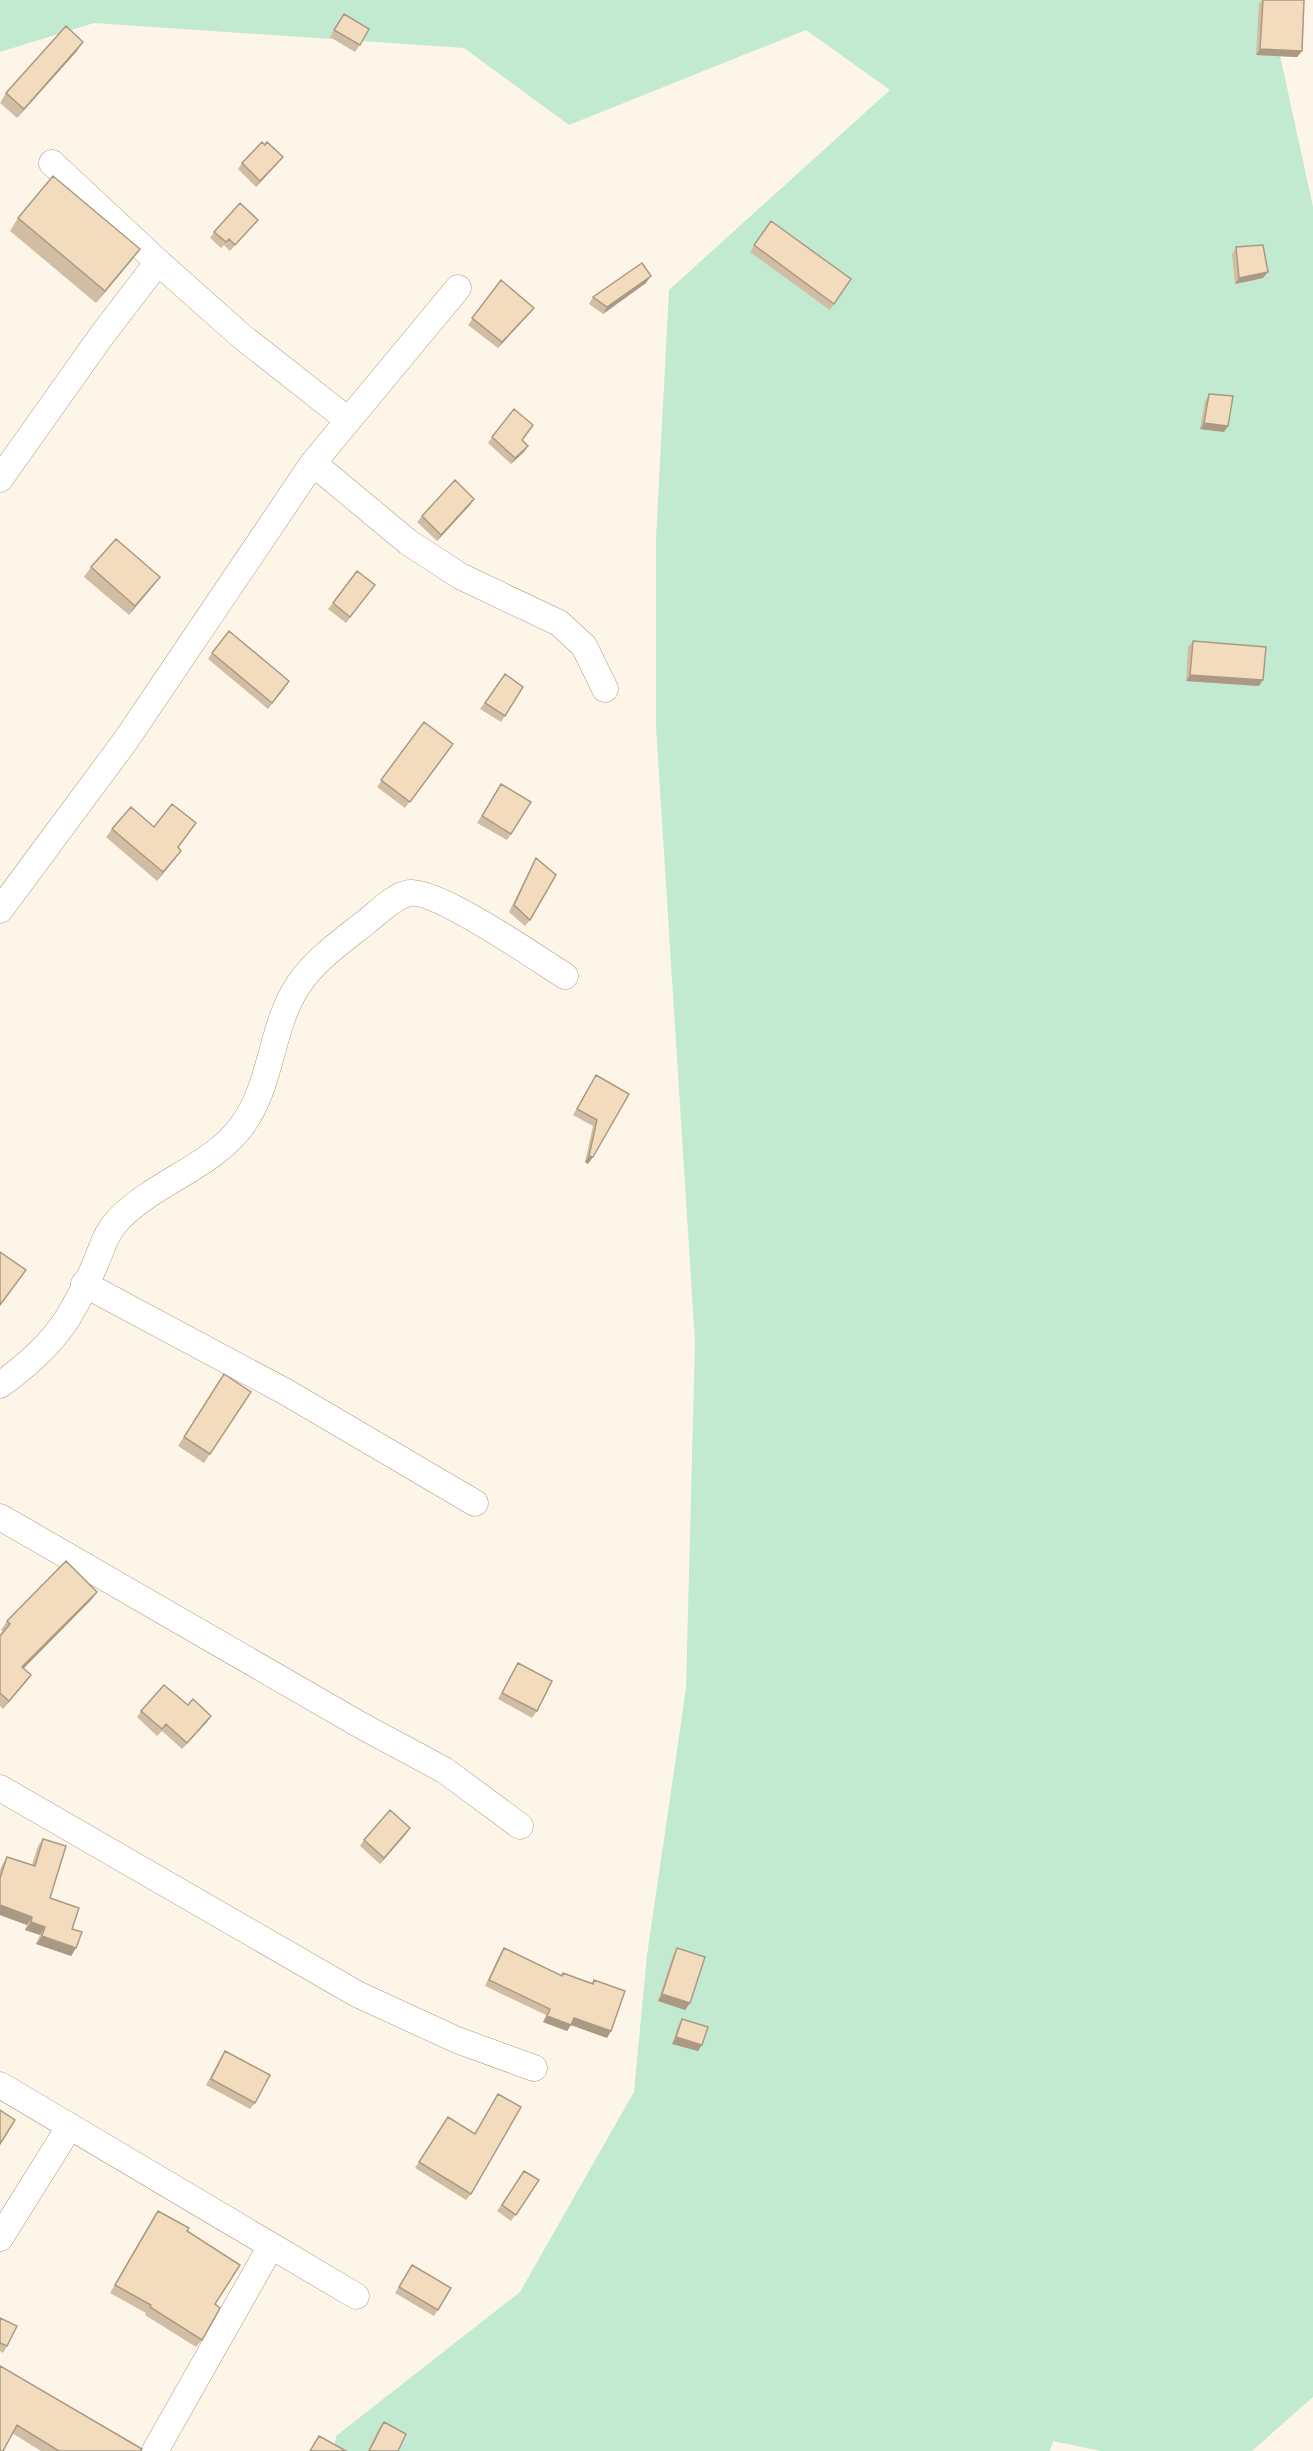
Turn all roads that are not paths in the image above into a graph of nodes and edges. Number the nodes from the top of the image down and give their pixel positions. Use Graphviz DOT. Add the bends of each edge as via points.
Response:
graph roads {
  1 [pos="52,163"];
  2 [pos="158,262"];
  3 [pos="458,288"];
  4 [pos="348,420"];
  5 [pos="313,463"];
  6 [pos="0,479"];
  7 [pos="605,689"];
  8 [pos="0,910"];
  9 [pos="565,976"];
  10 [pos="84,1284"];
  11 [pos="0,1385"];
  12 [pos="476,1503"];
  13 [pos="0,1517"];
  14 [pos="0,1788"];
  15 [pos="520,1826"];
  16 [pos="534,2068"];
  17 [pos="0,2085"];
  18 [pos="70,2126"];
  19 [pos="0,2238"];
  20 [pos="271,2246"];
  21 [pos="356,2296"];
  22 [pos="155,2451"];
  1 -- 2 [label="street"];
  2 -- 4 [label="street" via="240,336"];
  2 -- 6 [label="street"];
  3 -- 4 [label="street"];
  4 -- 5 [label="street"];
  5 -- 7 [label="street" via="408,542 459,576 559,623 584,646"];
  5 -- 8 [label="street" via="126,740"];
  9 -- 10 [label="street" via="461,911 419,893 400,895 318,962 298,985 259,1093 242,1126 217,1152 148,1193 117,1221 104,1238"];
  10 -- 11 [label="street" via="73,1309 49,1342"];
  10 -- 12 [label="street" via="286,1392"];
  13 -- 15 [label="street" via="444,1770"];
  14 -- 16 [label="street" via="357,1994 458,2040"];
  17 -- 18 [label="street"];
  18 -- 19 [label="street"];
  18 -- 20 [label="street"];
  20 -- 21 [label="street"];
  20 -- 22 [label="street"];
}
